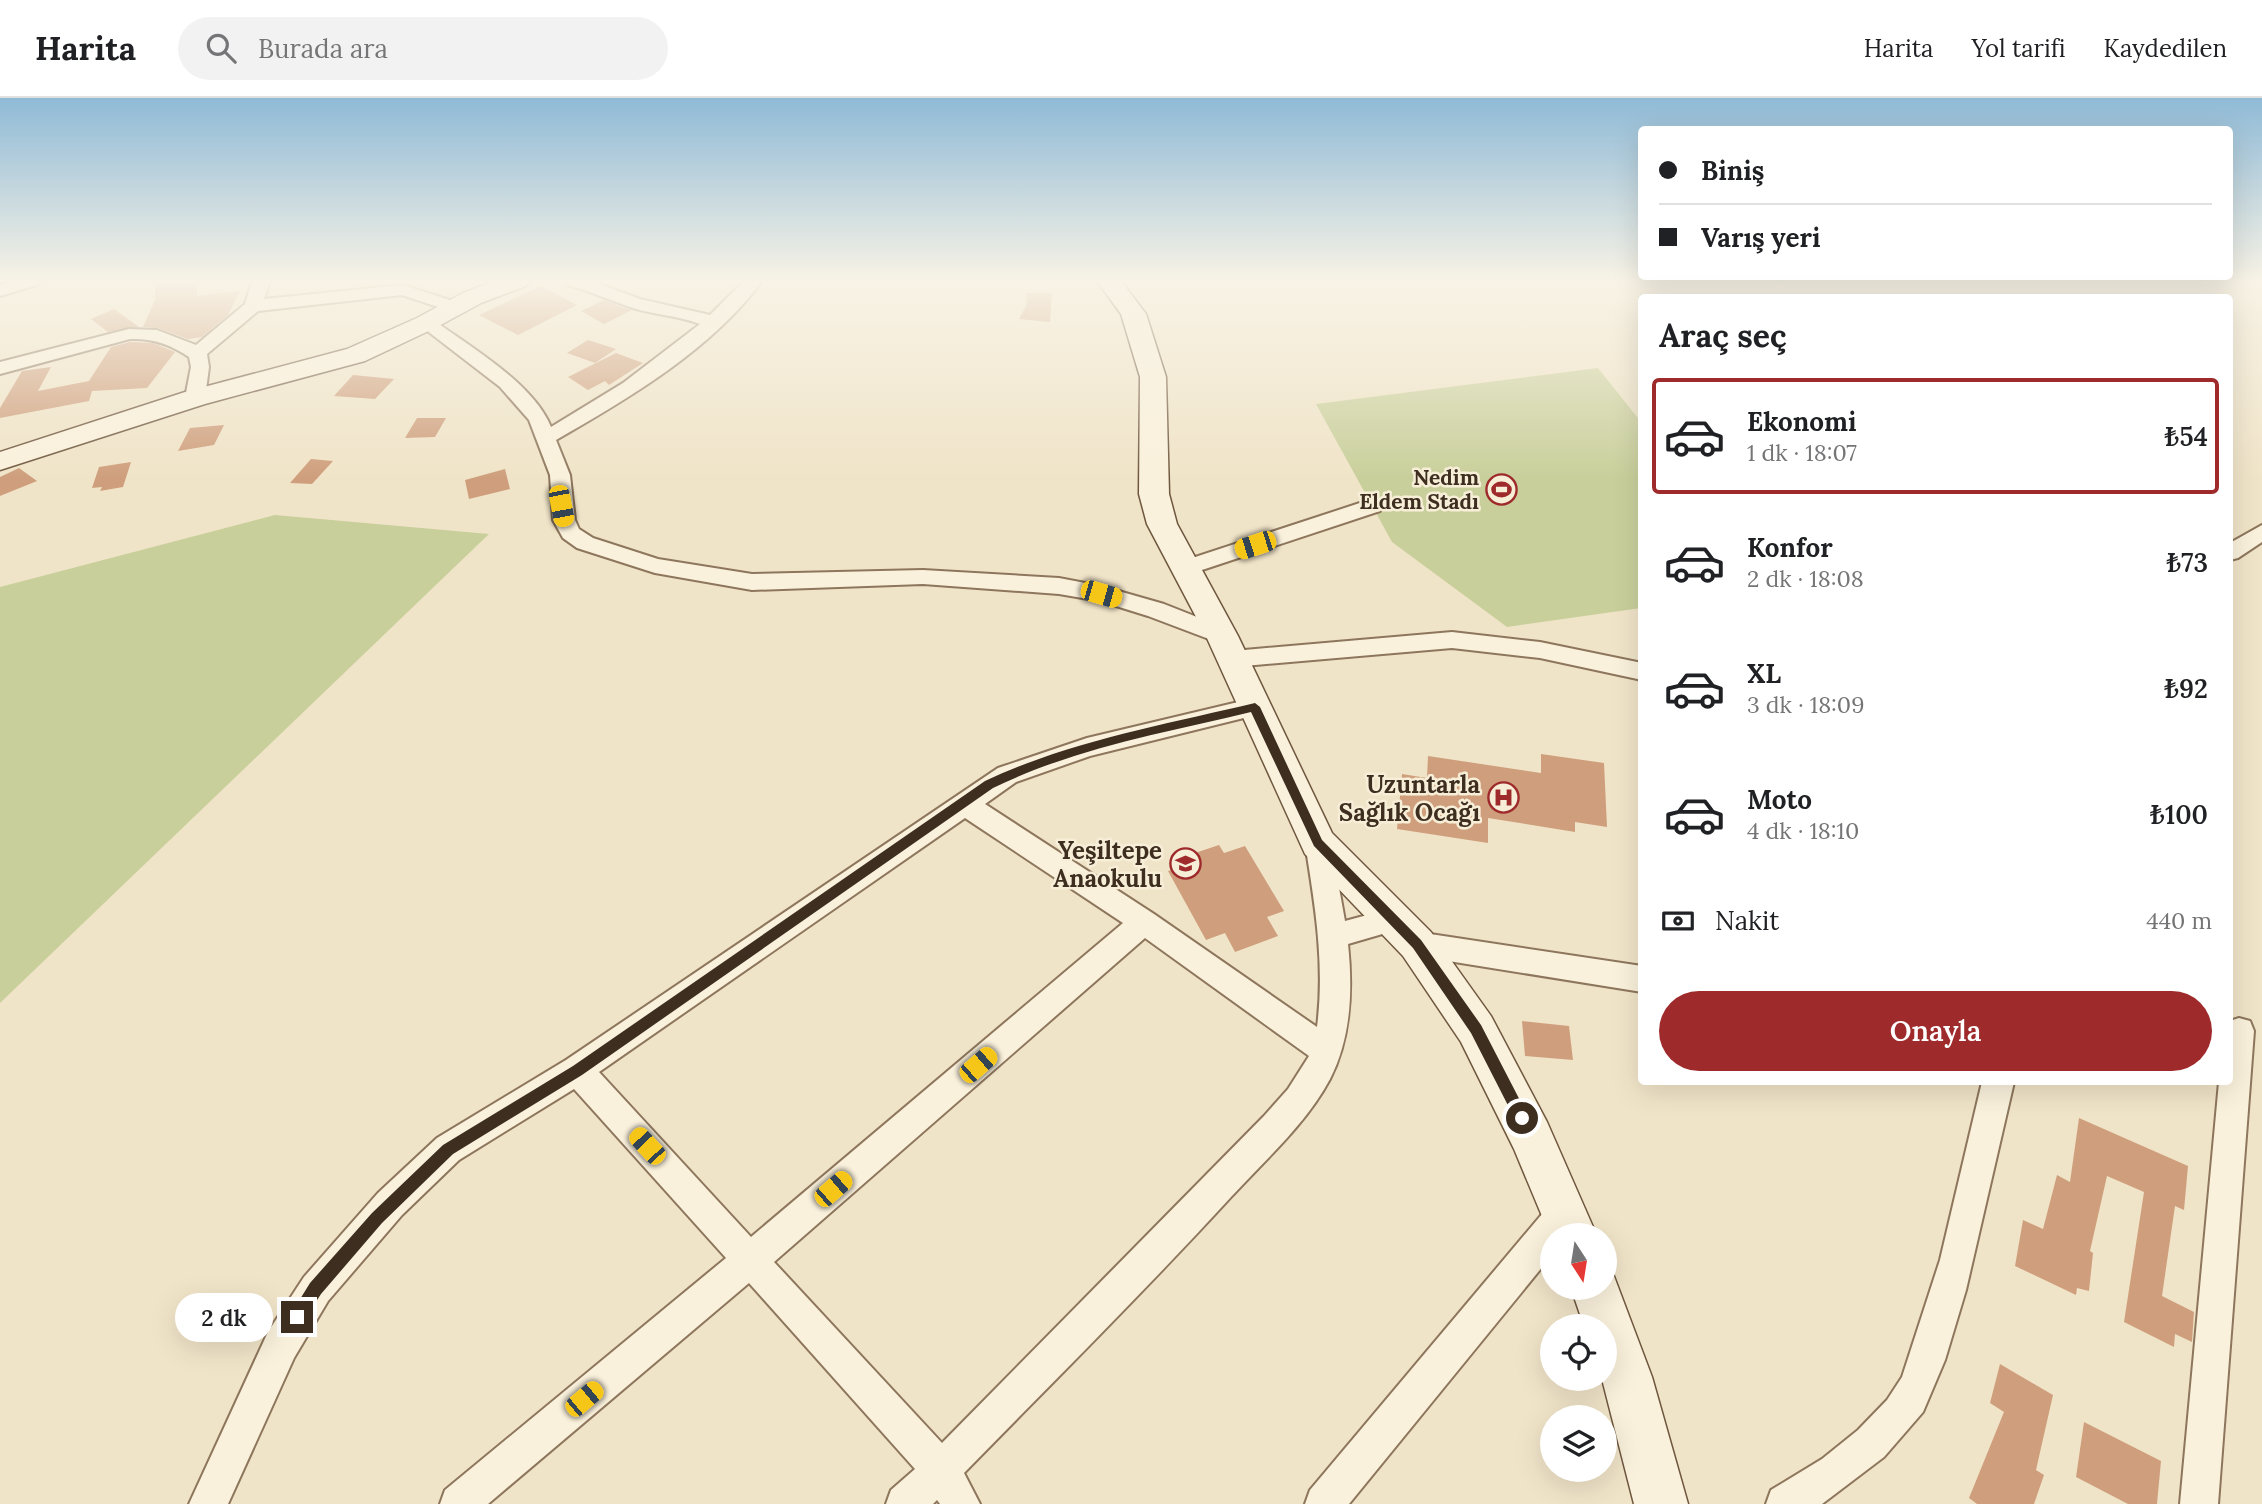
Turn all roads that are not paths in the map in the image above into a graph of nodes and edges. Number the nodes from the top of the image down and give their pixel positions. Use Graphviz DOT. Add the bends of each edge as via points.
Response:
graph roads {
  1 [pos="85,347"];
  2 [pos="182,347"];
  3 [pos="205,347"];
  4 [pos="374,347"];
  5 [pos="458,347"];
  6 [pos="684,347"];
  7 [pos="1145,347"];
  8 [pos="196,354"];
  9 [pos="0,368"];
  10 [pos="195,398"];
  11 [pos="546,438"];
  12 [pos="0,461"];
  13 [pos="1372,506"];
  14 [pos="2262,532"];
  15 [pos="2233,551"];
  16 [pos="1185,568"];
  17 [pos="1228,647"];
  18 [pos="1638,671"];
  19 [pos="1255,707"];
  20 [pos="963,803"];
  21 [pos="1318,843"];
  22 [pos="1144,922"];
  23 [pos="1405,932"];
  24 [pos="1331,937"];
  25 [pos="1638,978"];
  26 [pos="2244,1030"];
  27 [pos="1326,1051"];
  28 [pos="578,1070"];
  29 [pos="1997,1085"];
  30 [pos="1570,1223"];
  31 [pos="1540,1258"];
  32 [pos="750,1260"];
  33 [pos="1599,1300"];
  34 [pos="941,1470"];
  35 [pos="208,1504"];
  36 [pos="459,1504"];
  37 [pos="905,1504"];
  38 [pos="961,1504"];
  39 [pos="1324,1504"];
  40 [pos="1661,1504"];
  41 [pos="1785,1504"];
  42 [pos="2199,1504"];
  1 -- 9 [label="street"];
  2 -- 8 [label="street"];
  3 -- 8 [label="street"];
  4 -- 10 [label="street"];
  5 -- 11 [label="street" via="507,383 538,419"];
  6 -- 11 [label="street" via="638,385"];
  7 -- 16 [label="street" via="1155,402 1154,494 1162,524"];
  8 -- 10 [label="street" via="200,367"];
  10 -- 12 [label="street"];
  11 -- 17 [label="street" via="560,475 561,506 571,533 584,542 655,566 752,582 923,578 1059,586 1156,610"];
  13 -- 16 [label="street"];
  14 -- 15 [label="street"];
  16 -- 17 [label="street"];
  17 -- 18 [label="street" via="1452,640 1540,650"];
  17 -- 19 [label="street"];
  19 -- 20 [label="street" via="1057,755 1007,775"];
  19 -- 21 [label="street"];
  20 -- 22 [label="street"];
  20 -- 28 [label="street"];
  21 -- 23 [label="street"];
  21 -- 24 [label="street"];
  22 -- 27 [label="street"];
  22 -- 32 [label="street"];
  23 -- 24 [label="street"];
  23 -- 25 [label="street"];
  23 -- 30 [label="street" via="1476,1029"];
  24 -- 27 [label="street" via="1334,993"];
  26 -- 42 [label="street"];
  27 -- 34 [label="street" via="1317,1073 1295,1103 1205,1202"];
  28 -- 32 [label="street"];
  28 -- 35 [label="street" via="448,1149 390,1204 316,1289 281,1345"];
  29 -- 41 [label="street" via="1954,1271 1910,1399 1885,1431 1808,1493"];
  31 -- 39 [label="street"];
  32 -- 34 [label="street"];
  32 -- 36 [label="street"];
  33 -- 40 [label="street" via="1627,1377"];
  34 -- 37 [label="street"];
  34 -- 38 [label="street"];
}
